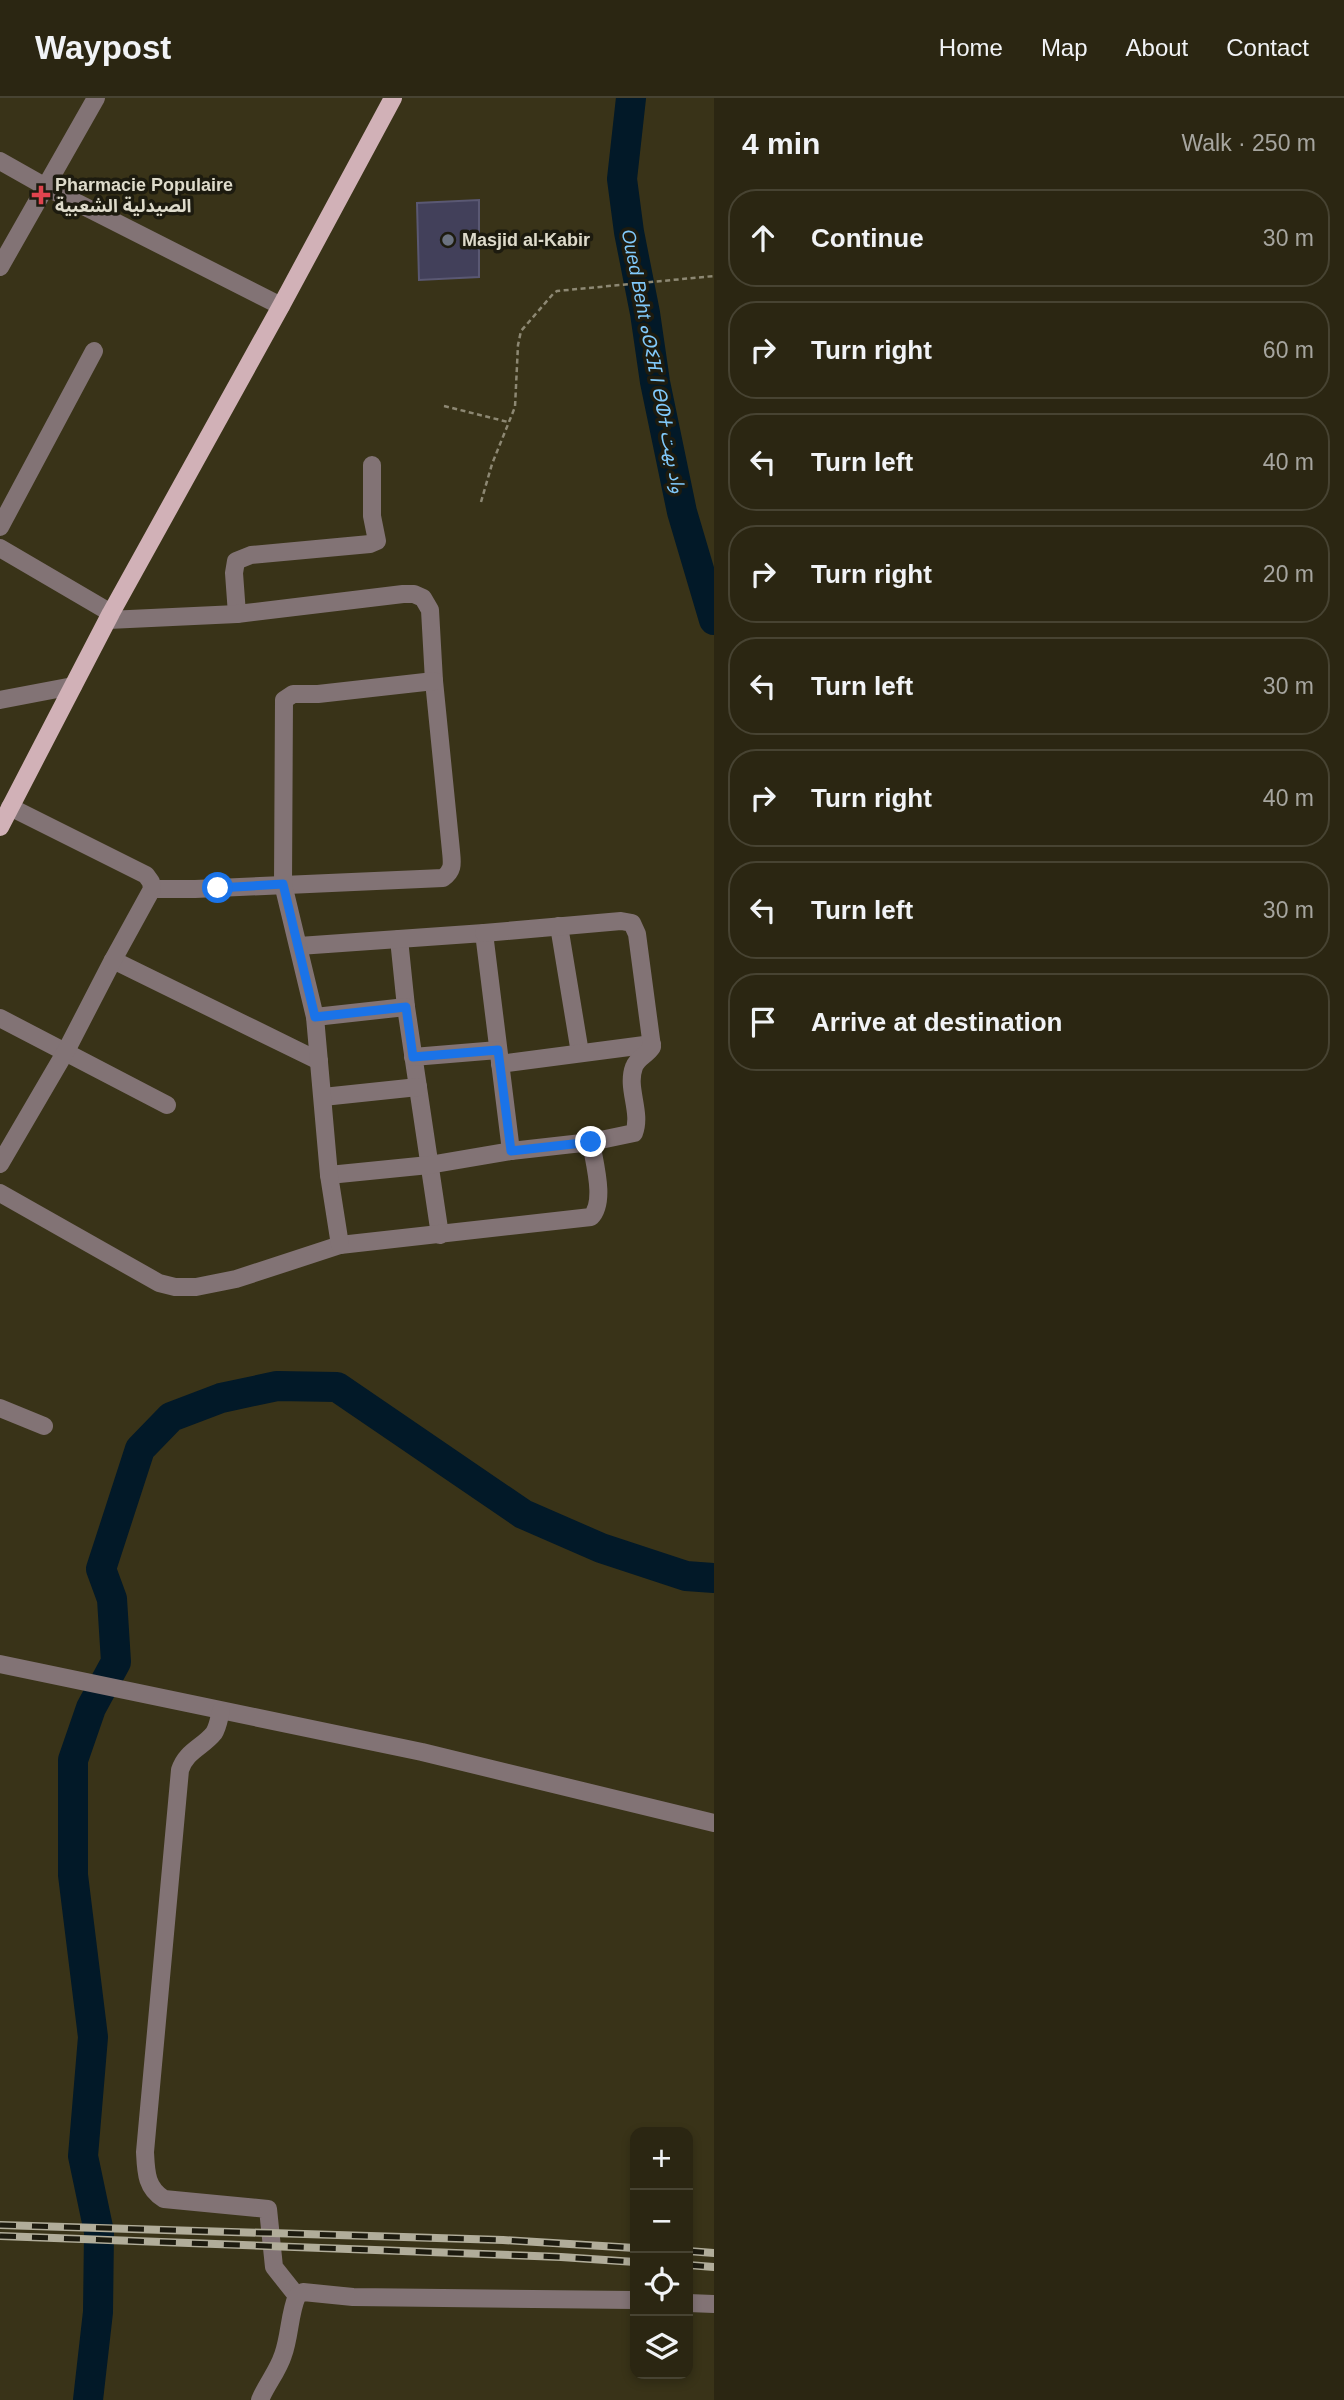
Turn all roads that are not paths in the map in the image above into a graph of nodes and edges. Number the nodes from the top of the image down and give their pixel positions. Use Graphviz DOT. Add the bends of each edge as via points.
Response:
graph roads {
  1 [pos="96,98"];
  2 [pos="393,98"];
  3 [pos="0,161"];
  4 [pos="46,187"];
  5 [pos="0,267"];
  6 [pos="281,306"];
  7 [pos="94,351"];
  8 [pos="372,465"];
  9 [pos="0,527"];
  10 [pos="0,548"];
  11 [pos="237,614"];
  12 [pos="109,616"];
  13 [pos="434,681"];
  14 [pos="73,686"];
  15 [pos="0,700"];
  16 [pos="10,807"];
  17 [pos="0,827"];
  18 [pos="283,884"];
  19 [pos="152,889"];
  20 [pos="559,926"];
  21 [pos="484,933"];
  22 [pos="399,939"];
  23 [pos="299,946"];
  24 [pos="113,960"];
  25 [pos="406,1007"];
  26 [pos="315,1017"];
  27 [pos="0,1018"];
  28 [pos="652,1044"];
  29 [pos="66,1051"];
  30 [pos="580,1053"];
  31 [pos="413,1057"];
  32 [pos="499,1057"];
  33 [pos="319,1061"];
  34 [pos="418,1087"];
  35 [pos="323,1097"];
  36 [pos="167,1105"];
  37 [pos="591,1142"];
  38 [pos="511,1151"];
  39 [pos="0,1164"];
  40 [pos="429,1165"];
  41 [pos="329,1175"];
  42 [pos="0,1193"];
  43 [pos="440,1235"];
  44 [pos="340,1245"];
  45 [pos="0,1408"];
  46 [pos="44,1426"];
  47 [pos="0,1664"];
  48 [pos="221,1711"];
  49 [pos="714,1824"];
  50 [pos="297,2296"];
  51 [pos="630,2300"];
  52 [pos="693,2303"];
  53 [pos="714,2304"];
  54 [pos="260,2400"];
  1 -- 4 [label="street"];
  2 -- 6 [label="main road"];
  3 -- 4 [label="street"];
  4 -- 5 [label="street"];
  4 -- 6 [label="street"];
  6 -- 12 [label="main road"];
  7 -- 9 [label="street"];
  8 -- 11 [label="street" via="377,541 251,555 236,561"];
  10 -- 12 [label="street"];
  11 -- 12 [label="street"];
  11 -- 13 [label="street" via="414,594 427,602 430,610"];
  12 -- 14 [label="main road"];
  13 -- 18 [label="street" via="293,694 284,701"];
  13 -- 18 [label="street" via="450,873 443,878"];
  14 -- 15 [label="street"];
  14 -- 16 [label="main road"];
  16 -- 17 [label="main road"];
  16 -- 19 [label="street" via="146,876"];
  18 -- 19 [label="street"];
  18 -- 23 [label="street"];
  19 -- 24 [label="street"];
  20 -- 21 [label="street"];
  20 -- 28 [label="street" via="632,923 640,946"];
  20 -- 30 [label="street"];
  21 -- 22 [label="street"];
  21 -- 32 [label="street"];
  22 -- 23 [label="street"];
  22 -- 25 [label="street"];
  23 -- 26 [label="street"];
  24 -- 29 [label="street"];
  24 -- 33 [label="street"];
  25 -- 26 [label="street"];
  25 -- 31 [label="street"];
  26 -- 33 [label="street"];
  27 -- 29 [label="street"];
  28 -- 30 [label="street"];
  28 -- 37 [label="street" via="632,1073 634,1133"];
  29 -- 36 [label="street"];
  29 -- 39 [label="street"];
  30 -- 32 [label="street"];
  31 -- 32 [label="street"];
  31 -- 34 [label="street"];
  32 -- 38 [label="street"];
  33 -- 35 [label="street"];
  34 -- 35 [label="street"];
  34 -- 40 [label="street"];
  35 -- 41 [label="street"];
  37 -- 38 [label="street"];
  37 -- 43 [label="street" via="599,1200 591,1217"];
  38 -- 40 [label="street"];
  40 -- 41 [label="street"];
  40 -- 43 [label="street"];
  41 -- 44 [label="street"];
  42 -- 44 [label="street" via="159,1283 176,1287 236,1279"];
  43 -- 44 [label="street"];
  45 -- 46 [label="street"];
  47 -- 48 [label="street"];
  48 -- 49 [label="street" via="422,1752"];
  48 -- 50 [label="street" via="212,1735 193,1750 180,1770 146,2176 149,2186 164,2199 268,2209 274,2267"];
  50 -- 51 [label="street" via="303,2292 353,2297"];
  50 -- 54 [label="street" via="282,2359"];
  52 -- 53 [label="street"];
}
